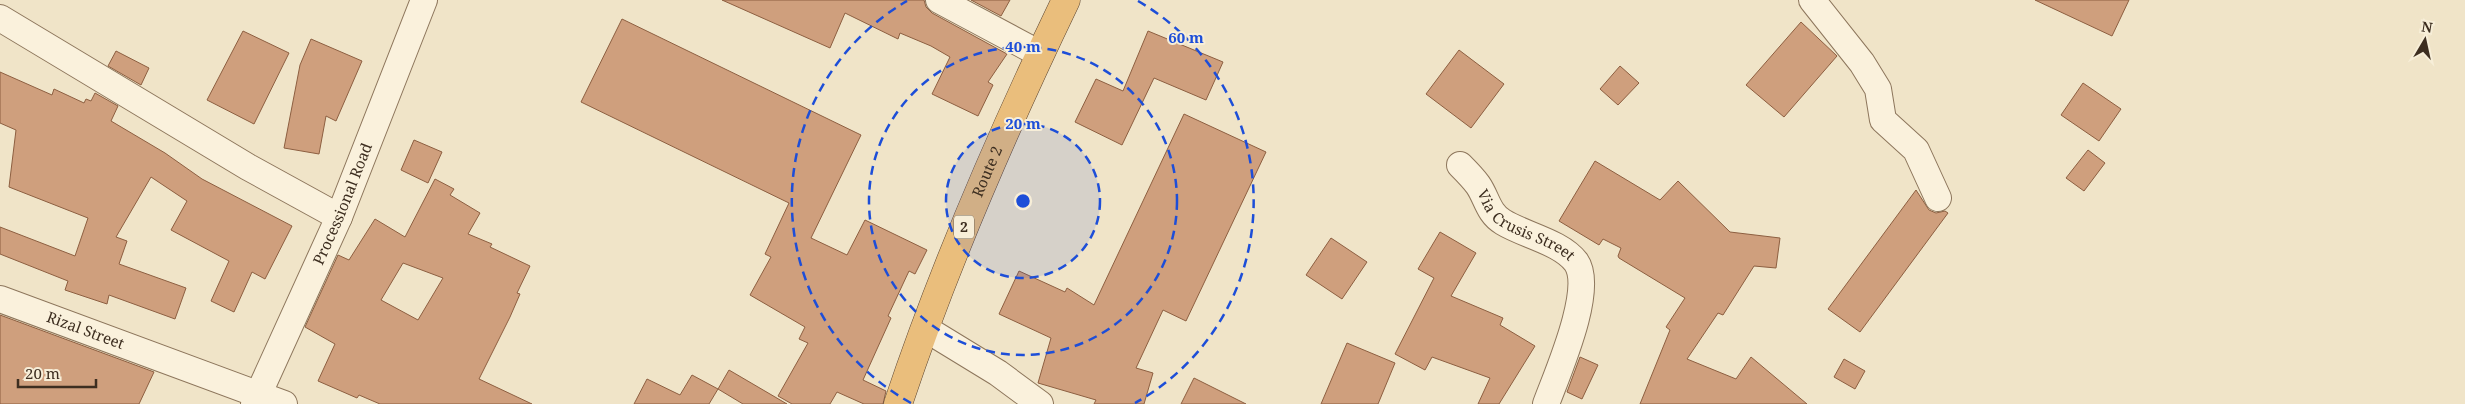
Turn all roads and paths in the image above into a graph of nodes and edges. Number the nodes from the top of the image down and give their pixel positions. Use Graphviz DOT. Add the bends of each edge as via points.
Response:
graph roads {
  1 [pos="424,0"];
  2 [pos="939,0"];
  3 [pos="1066,0"];
  4 [pos="1812,0"];
  5 [pos="0,18"];
  6 [pos="1040,54"];
  7 [pos="1460,165"];
  8 [pos="1938,198"];
  9 [pos="339,217"];
  10 [pos="0,299"];
  11 [pos="926,329"];
  12 [pos="256,399"];
  13 [pos="284,404"];
  14 [pos="898,404"];
  15 [pos="1040,404"];
  16 [pos="1546,404"];
  1 -- 9 [label="street, Processional Road"];
  2 -- 6 [label="street"];
  3 -- 6 [label="highway, Route 2 / 2"];
  4 -- 8 [label="street" via="1870,76 1878,89 1883,120 1916,150"];
  5 -- 9 [label="street" via="248,167"];
  6 -- 11 [label="highway, Route 2 / 2" via="961,234"];
  7 -- 16 [label="street, Via Crusis Street" via="1478,185 1490,210 1502,222 1548,242 1576,262 1582,277 1582,301"];
  9 -- 12 [label="street, Processional Road"];
  10 -- 12 [label="street, Rizal Street"];
  11 -- 14 [label="highway, Route 2 / 2"];
  11 -- 15 [label="street" via="998,373"];
  12 -- 13 [label="street, Rizal Street"];
}
